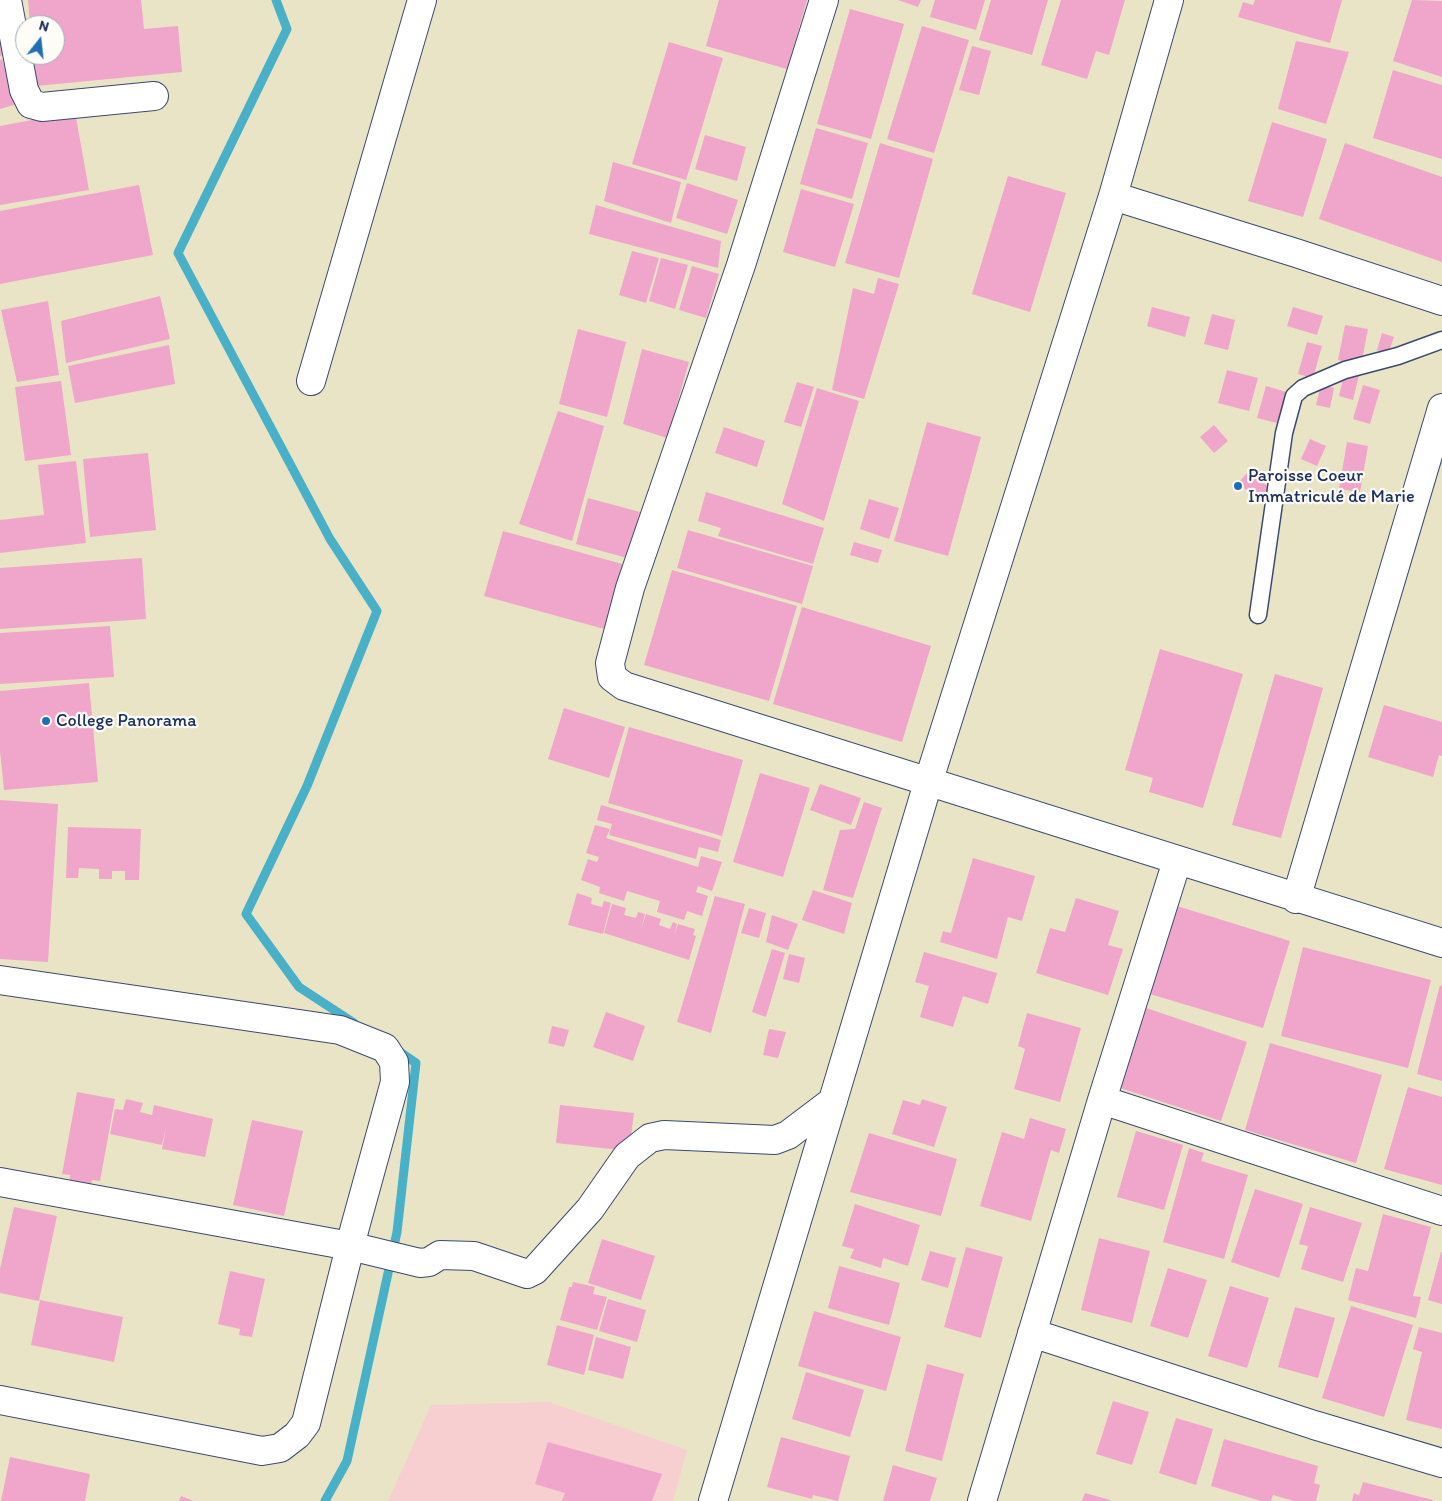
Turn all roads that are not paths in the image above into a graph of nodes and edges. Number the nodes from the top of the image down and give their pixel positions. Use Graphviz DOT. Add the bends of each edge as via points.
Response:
graph roads {
  1 [pos="7,0"];
  2 [pos="422,0"];
  3 [pos="824,0"];
  4 [pos="1169,0"];
  5 [pos="154,96"];
  6 [pos="1113,196"];
  7 [pos="1442,301"];
  8 [pos="1442,340"];
  9 [pos="311,381"];
  10 [pos="1442,408"];
  11 [pos="1258,615"];
  12 [pos="928,783"];
  13 [pos="1177,861"];
  14 [pos="1296,899"];
  15 [pos="1442,942"];
  16 [pos="0,980"];
  17 [pos="1102,1100"];
  18 [pos="833,1101"];
  19 [pos="0,1182"];
  20 [pos="1442,1211"];
  21 [pos="350,1246"];
  22 [pos="1032,1333"];
  23 [pos="0,1400"];
  24 [pos="1442,1463"];
  25 [pos="713,1501"];
  26 [pos="982,1501"];
  1 -- 5 [label="street" via="24,90 32,104 42,107"];
  2 -- 9 [label="street"];
  3 -- 12 [label="street" via="740,265 630,588 610,670 612,677 624,686"];
  4 -- 6 [label="street"];
  6 -- 7 [label="street"];
  6 -- 12 [label="street"];
  8 -- 11 [label="lane" via="1345,370 1303,388 1294,396 1284,433"];
  10 -- 14 [label="street"];
  12 -- 13 [label="street"];
  12 -- 18 [label="street"];
  13 -- 14 [label="street"];
  13 -- 17 [label="street"];
  14 -- 15 [label="street"];
  16 -- 21 [label="street" via="340,1030 385,1048 394,1062 395,1082"];
  17 -- 20 [label="street"];
  17 -- 22 [label="street"];
  18 -- 21 [label="street" via="788,1135 775,1140 664,1135 650,1138 627,1156 590,1209 535,1270 527,1274 474,1256 440,1255 420,1263"];
  18 -- 25 [label="street"];
  19 -- 21 [label="street"];
  21 -- 23 [label="street" via="306,1423 280,1448 262,1451"];
  22 -- 24 [label="street"];
  22 -- 26 [label="street"];
}
